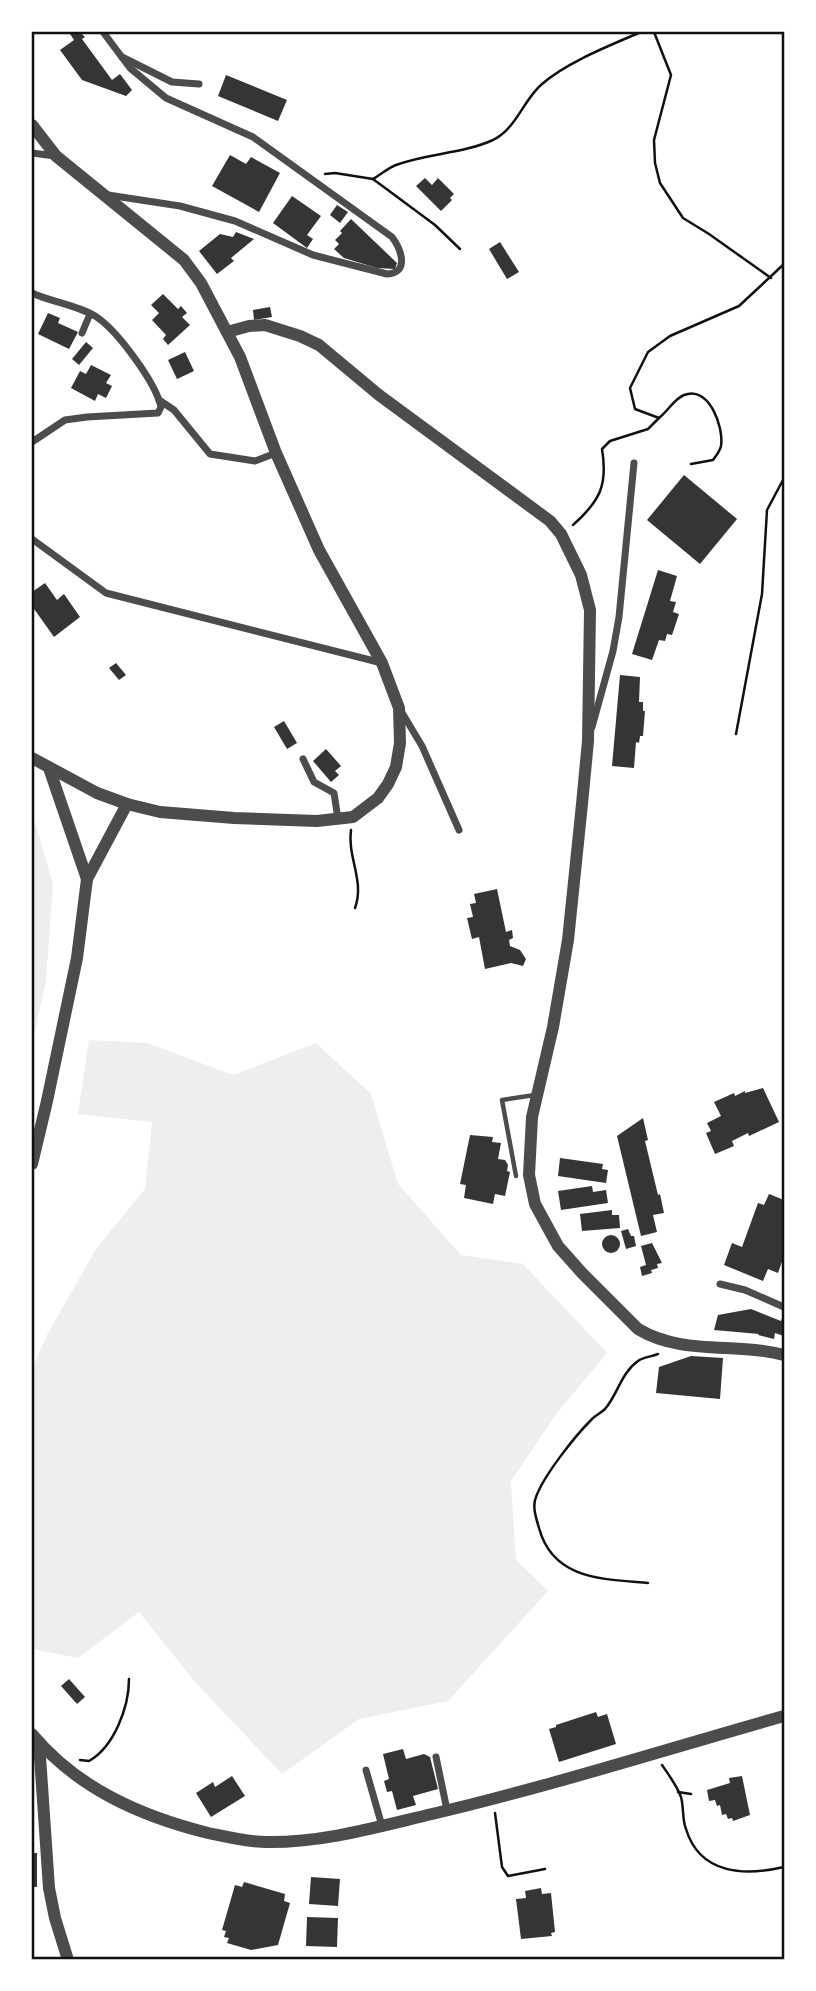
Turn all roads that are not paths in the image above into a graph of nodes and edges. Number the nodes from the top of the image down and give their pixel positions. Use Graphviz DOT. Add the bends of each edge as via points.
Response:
graph roads {
  1 [pos="103,32"];
  2 [pos="121,57"];
  3 [pos="199,85"];
  4 [pos="32,125"];
  5 [pos="32,153"];
  6 [pos="56,156"];
  7 [pos="100,193"];
  8 [pos="32,293"];
  9 [pos="90,314"];
  10 [pos="228,332"];
  11 [pos="82,333"];
  12 [pos="159,400"];
  13 [pos="32,442"];
  14 [pos="276,453"];
  15 [pos="634,463"];
  16 [pos="32,539"];
  17 [pos="382,663"];
  18 [pos="399,708"];
  19 [pos="588,741"];
  20 [pos="32,758"];
  21 [pos="303,759"];
  22 [pos="49,768"];
  23 [pos="127,804"];
  24 [pos="338,820"];
  25 [pos="459,830"];
  26 [pos="87,879"];
  27 [pos="537,1094"];
  28 [pos="32,1164"];
  29 [pos="516,1176"];
  30 [pos="720,1284"];
  31 [pos="785,1307"];
  32 [pos="785,1355"];
  33 [pos="785,1716"];
  34 [pos="35,1738"];
  35 [pos="436,1758"];
  36 [pos="366,1770"];
  37 [pos="447,1810"];
  38 [pos="382,1826"];
  39 [pos="68,1959"];
  1 -- 2 [label="street"];
  2 -- 3 [label="street" via="172,82"];
  2 -- 7 [label="street" via="166,98 253,137 392,237 402,250 399,269 387,274 313,256 235,220"];
  4 -- 6 [label="street"];
  5 -- 6 [label="street"];
  6 -- 7 [label="street"];
  7 -- 10 [label="street" via="184,260"];
  8 -- 9 [label="street"];
  9 -- 11 [label="street"];
  9 -- 12 [label="street" via="122,339"];
  10 -- 14 [label="street"];
  10 -- 19 [label="street" via="265,325 319,345 550,521 581,575 590,610"];
  12 -- 13 [label="street" via="158,413 65,420"];
  12 -- 14 [label="street" via="174,410 210,454 255,461"];
  14 -- 17 [label="street" via="319,550"];
  15 -- 19 [label="street" via="619,617"];
  16 -- 17 [label="street" via="106,593"];
  17 -- 18 [label="street"];
  18 -- 24 [label="street" via="400,743 388,784 353,817"];
  18 -- 25 [label="street" via="422,746"];
  19 -- 27 [label="street" via="568,940"];
  20 -- 22 [label="street"];
  21 -- 24 [label="street" via="314,782 334,793"];
  22 -- 23 [label="street"];
  22 -- 26 [label="street"];
  23 -- 24 [label="street" via="184,815"];
  23 -- 26 [label="street"];
  26 -- 28 [label="street" via="77,958"];
  27 -- 29 [label="lane" via="502,1100"];
  27 -- 32 [label="street" via="529,1175 535,1204 558,1245 625,1318 648,1335 677,1345 763,1349"];
  30 -- 31 [label="street"];
  33 -- 37 [label="street"];
  34 -- 38 [label="street" via="67,1770 126,1806 165,1822 262,1842 298,1842"];
  34 -- 39 [label="street" via="49,1888"];
  35 -- 37 [label="street"];
  36 -- 38 [label="street"];
  37 -- 38 [label="street"];
}
